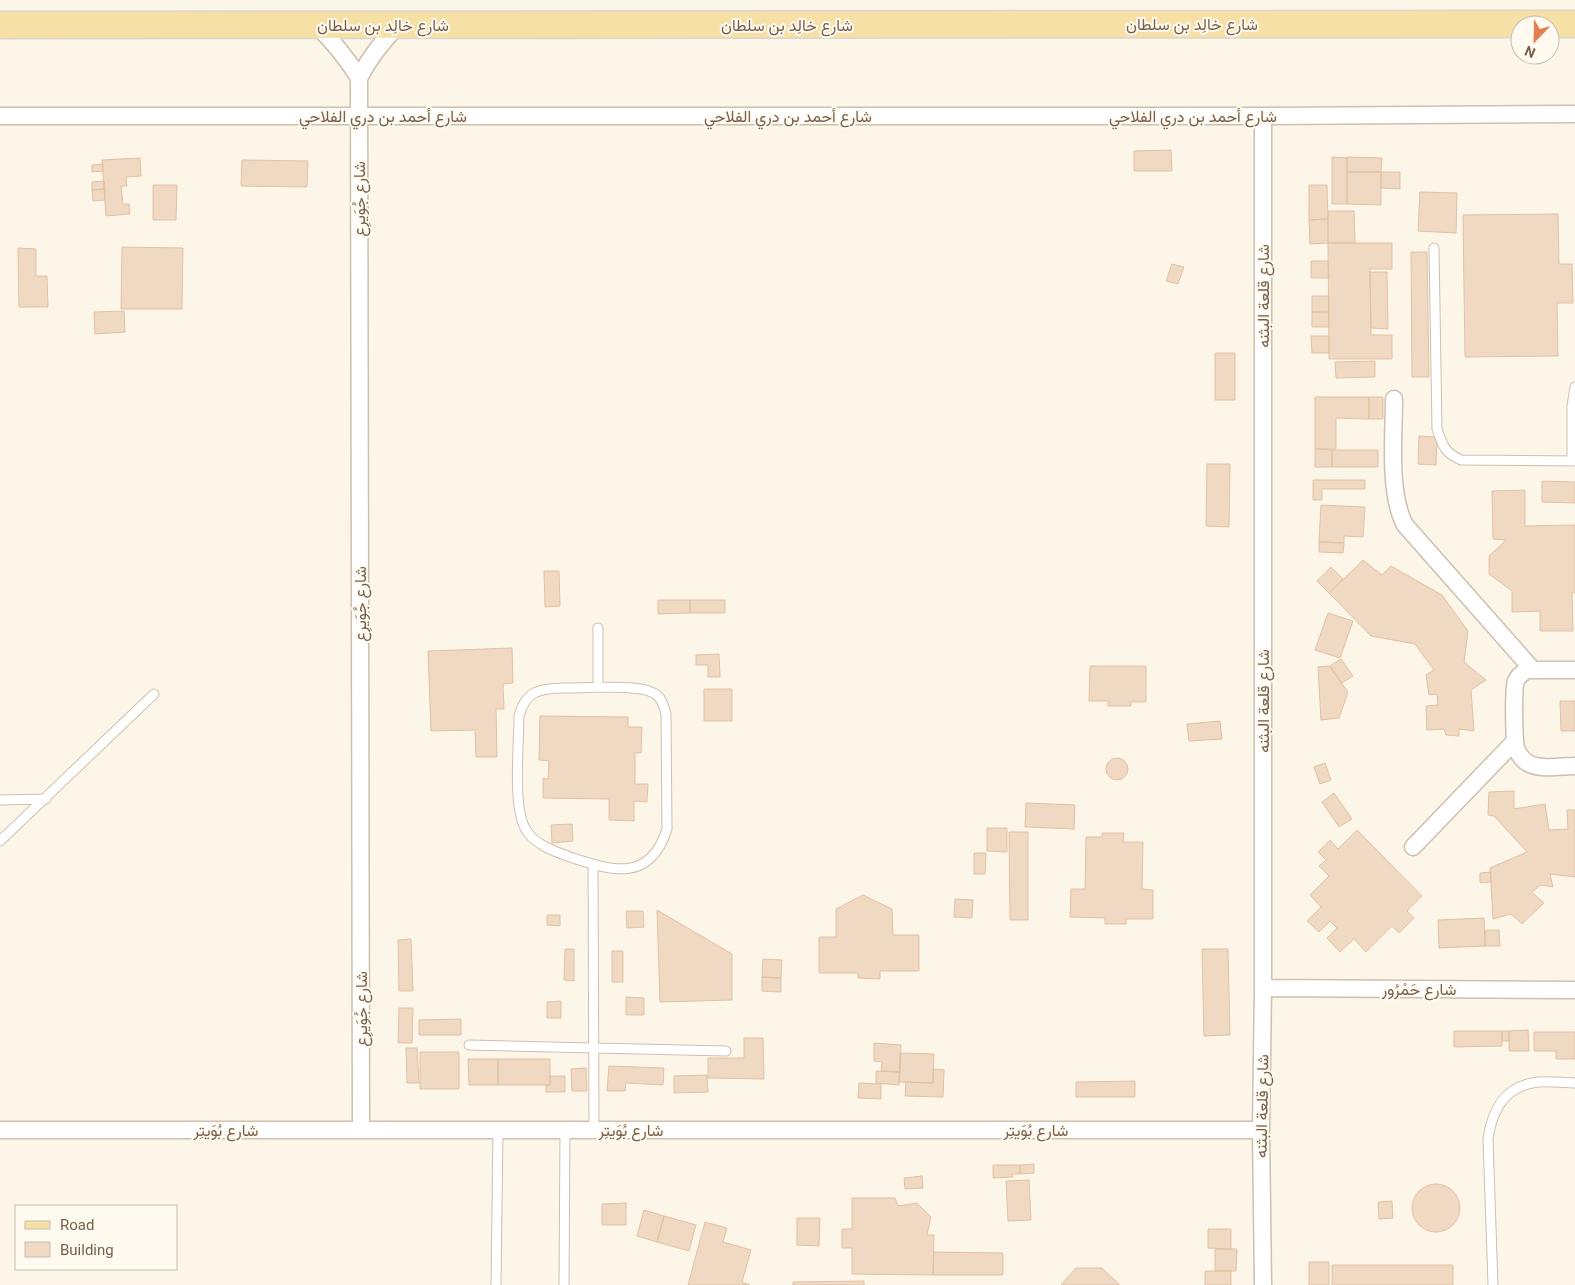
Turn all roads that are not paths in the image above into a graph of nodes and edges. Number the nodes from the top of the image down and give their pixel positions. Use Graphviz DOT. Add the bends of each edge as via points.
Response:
graph roads {
  1 [pos="315,24"];
  2 [pos="1575,24"];
  3 [pos="0,25"];
  4 [pos="399,25"];
  5 [pos="1508,26"];
  6 [pos="1560,37"];
  7 [pos="1575,39"];
  8 [pos="359,78"];
  9 [pos="1575,114"];
  10 [pos="0,116"];
  11 [pos="359,116"];
  12 [pos="1263,116"];
  13 [pos="1434,248"];
  14 [pos="1575,388"];
  15 [pos="1394,399"];
  16 [pos="1573,460"];
  17 [pos="598,628"];
  18 [pos="1532,669"];
  19 [pos="1575,670"];
  20 [pos="598,687"];
  21 [pos="154,694"];
  22 [pos="1516,741"];
  23 [pos="1575,766"];
  24 [pos="46,799"];
  25 [pos="0,800"];
  26 [pos="0,841"];
  27 [pos="1412,847"];
  28 [pos="593,864"];
  29 [pos="1263,988"];
  30 [pos="1575,990"];
  31 [pos="469,1045"];
  32 [pos="595,1048"];
  33 [pos="726,1051"];
  34 [pos="1575,1083"];
  35 [pos="0,1130"];
  36 [pos="361,1130"];
  37 [pos="498,1130"];
  38 [pos="565,1130"];
  39 [pos="594,1130"];
  40 [pos="1261,1130"];
  41 [pos="496,1285"];
  42 [pos="564,1285"];
  43 [pos="1262,1285"];
  44 [pos="1493,1285"];
  1 -- 3 [label="main road, شارع خالِد بن سلطان"];
  1 -- 4 [label="main road, شارع خالِد بن سلطان"];
  1 -- 8 [label="street" via="332,40"];
  2 -- 5 [label="main road, شارع خالِد بن سلطان"];
  4 -- 5 [label="main road, شارع خالِد بن سلطان"];
  4 -- 8 [label="street, شارع جُوَيرِع" via="383,40"];
  6 -- 7 [label="main road"];
  8 -- 11 [label="street, شارع جُوَيرِع"];
  9 -- 12 [label="street, شارع أحمد بن دري الفلاحي"];
  10 -- 11 [label="street, شارع أحمد بن دري الفلاحي"];
  11 -- 12 [label="street, شارع أحمد بن دري الفلاحي"];
  11 -- 36 [label="street, شارع جُوَيرِع"];
  12 -- 29 [label="street, شارع قلعة البثنه"];
  13 -- 16 [label="lane" via="1437,429 1448,454 1462,460"];
  14 -- 16 [label="lane"];
  15 -- 18 [label="street" via="1394,486 1399,514 1405,525"];
  17 -- 20 [label="lane"];
  18 -- 19 [label="street"];
  18 -- 22 [label="street" via="1522,673 1516,681"];
  20 -- 28 [label="lane" via="542,689 527,699 519,716 518,802 524,828 533,839 547,847"];
  20 -- 28 [label="lane" via="647,690 664,703 666,829 654,855 642,864 613,870"];
  21 -- 24 [label="lane"];
  22 -- 23 [label="street" via="1518,754 1527,763"];
  22 -- 27 [label="street"];
  24 -- 25 [label="lane"];
  24 -- 26 [label="lane"];
  28 -- 32 [label="lane"];
  29 -- 30 [label="street, شارع حَمْرُور"];
  29 -- 40 [label="street, شارع قلعة البثنه"];
  31 -- 32 [label="lane"];
  32 -- 33 [label="lane"];
  32 -- 39 [label="lane"];
  34 -- 44 [label="lane" via="1538,1082 1522,1086 1497,1107 1490,1122"];
  35 -- 36 [label="street, شارع بُوَيتِر"];
  36 -- 37 [label="street, شارع بُوَيتِر"];
  37 -- 38 [label="street, شارع بُوَيتِر"];
  37 -- 41 [label="lane"];
  38 -- 39 [label="street, شارع بُوَيتِر"];
  38 -- 42 [label="lane"];
  39 -- 40 [label="street, شارع بُوَيتِر"];
  40 -- 43 [label="street, شارع قلعة البثنه"];
}
